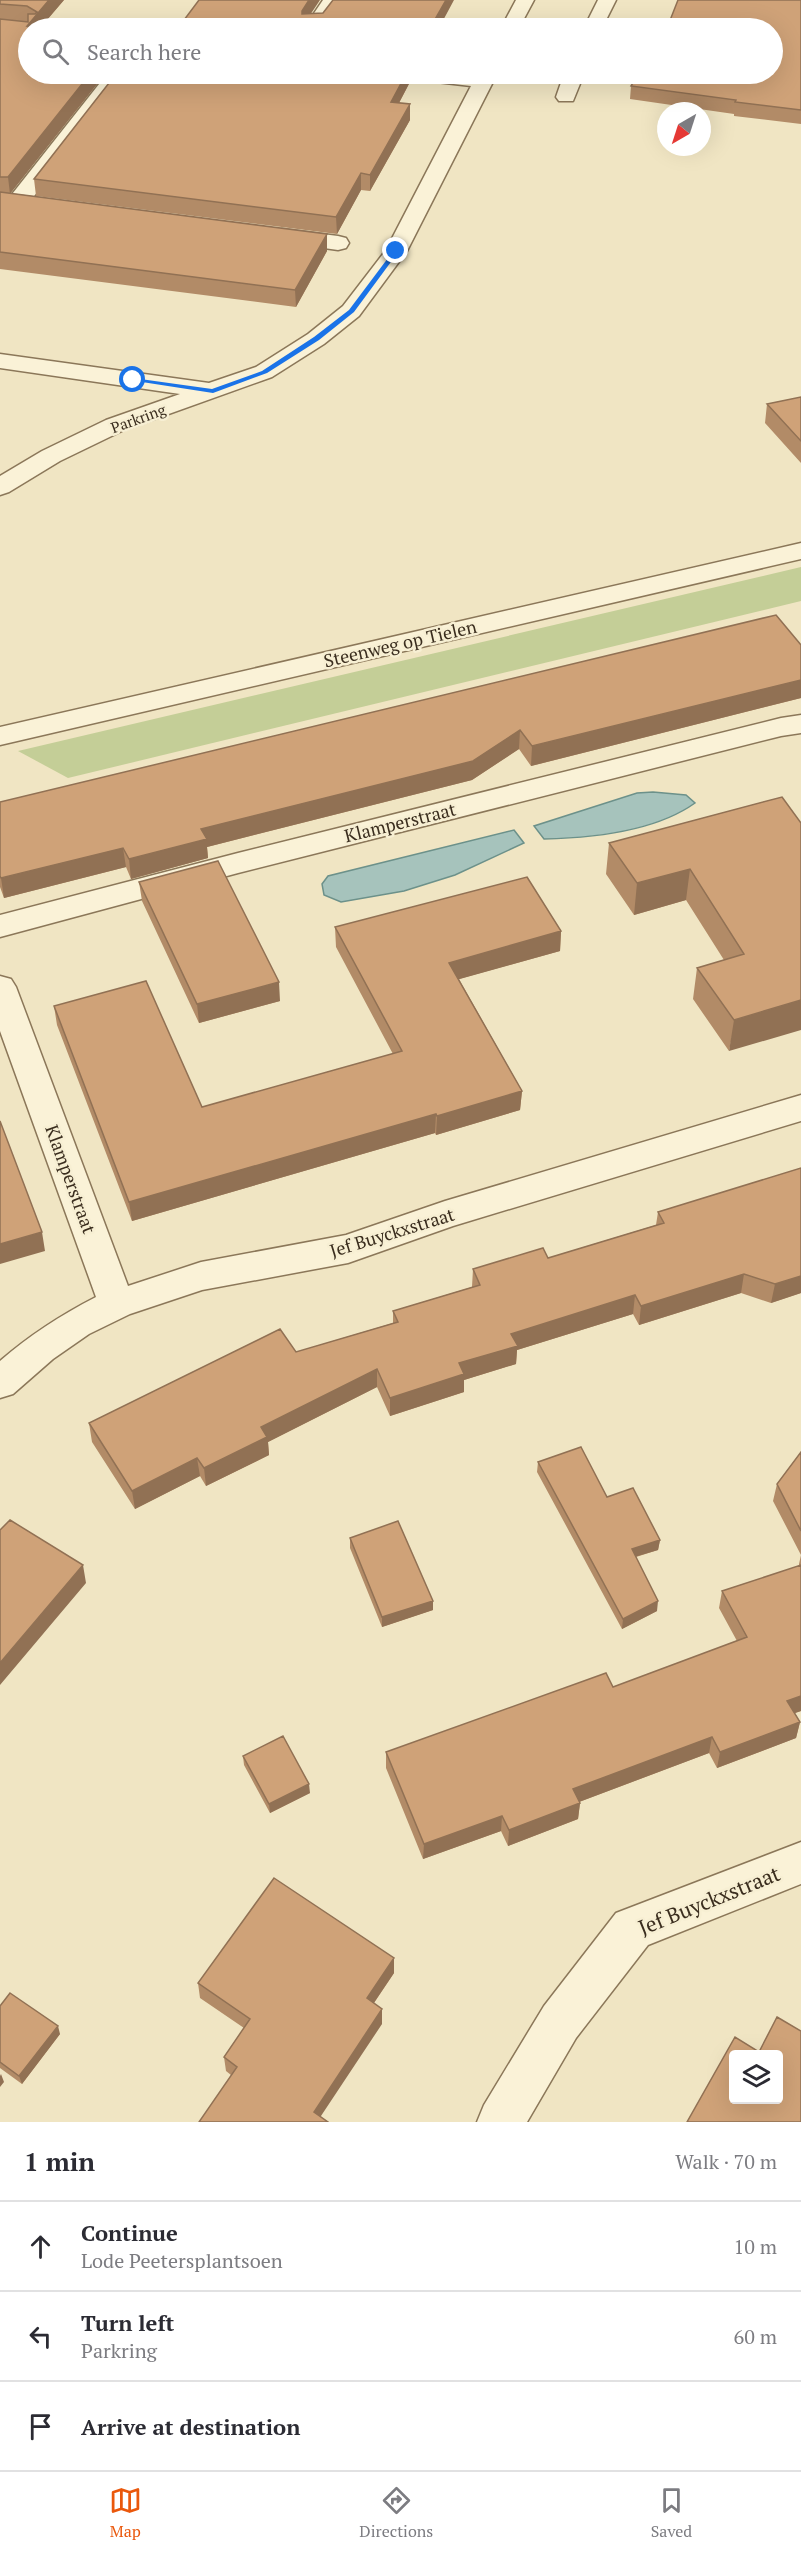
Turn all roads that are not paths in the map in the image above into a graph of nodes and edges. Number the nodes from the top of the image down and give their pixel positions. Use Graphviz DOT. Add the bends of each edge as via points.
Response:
graph roads {
  1 [pos="333,0"];
  2 [pos="525,0"];
  3 [pos="607,0"];
  4 [pos="320,18"];
  5 [pos="515,18"];
  6 [pos="598,18"];
  7 [pos="109,84"];
  8 [pos="481,84"];
  9 [pos="571,84"];
  10 [pos="566,97"];
  11 [pos="9,202"];
  12 [pos="41,206"];
  13 [pos="267,234"];
  14 [pos="338,243"];
  15 [pos="0,361"];
  16 [pos="213,391"];
  17 [pos="0,487"];
  18 [pos="801,551"];
  19 [pos="801,724"];
  20 [pos="0,736"];
  21 [pos="0,926"];
  22 [pos="0,987"];
  23 [pos="801,1108"];
  24 [pos="117,1304"];
  25 [pos="0,1383"];
  26 [pos="801,1863"];
  27 [pos="501,2122"];
  1 -- 4 [label="street"];
  2 -- 5 [label="street"];
  3 -- 6 [label="street"];
  7 -- 11 [label="street"];
  8 -- 16 [label="street, Parkring" via="396,251 351,311 264,372"];
  9 -- 10 [label="street"];
  11 -- 12 [label="street"];
  13 -- 14 [label="street"];
  15 -- 16 [label="street"];
  16 -- 17 [label="street, Parkring" via="115,425 51,456"];
  18 -- 20 [label="street, Steenweg op Tielen"];
  19 -- 21 [label="street, Klamperstraat" via="486,800"];
  22 -- 24 [label="street, Klamperstraat"];
  23 -- 24 [label="street, Jef Buyckxstraat" via="445,1215 348,1249 201,1276"];
  24 -- 25 [label="street, Jef Buyckxstraat" via="40,1348"];
  26 -- 27 [label="street, Jef Buyckxstraat" via="632,1929 560,2022"];
}
